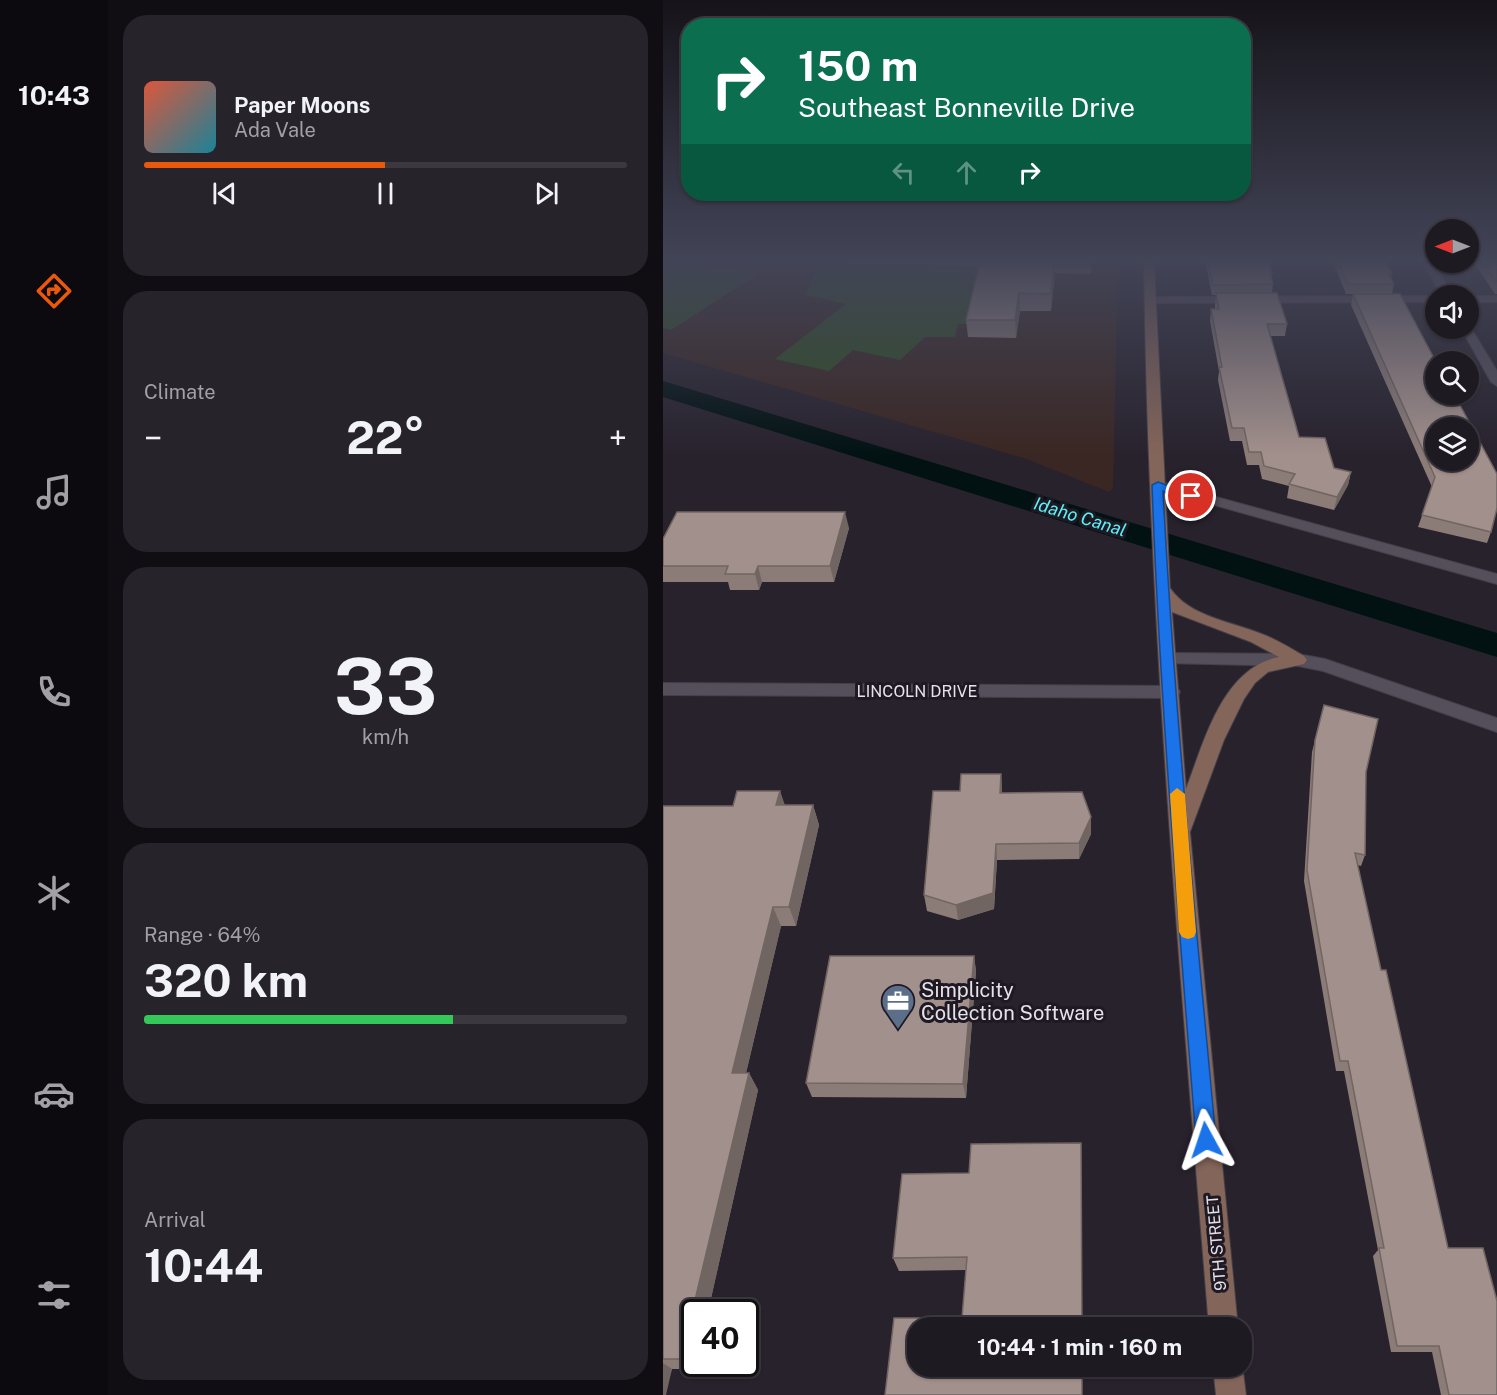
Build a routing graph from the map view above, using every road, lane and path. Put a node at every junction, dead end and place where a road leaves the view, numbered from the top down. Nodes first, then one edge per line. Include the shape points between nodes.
1 (1152, 326) edge
2 (1472, 339) edge
3 (1497, 382) edge
4 (1158, 485) junction
5 (1497, 579) edge
6 (1162, 589) junction
7 (1169, 659) junction
8 (1298, 660) junction
9 (663, 689) edge
10 (1171, 692) junction
11 (1497, 725) edge
12 (1181, 831) junction
13 (1223, 1317) edge
14 (1229, 1377) edge
15 (1231, 1395) edge

1 - 4 street, 9TH STREET
2 - 3 street
4 - 5 street
4 - 6 street, 9TH STREET
6 - 7 street, 9TH STREET
6 - 8 street via 1174,606
7 - 8 street
7 - 10 street, 9TH STREET
8 - 11 street via 1325,665
8 - 12 street via 1263,667 1242,684 1228,709
9 - 10 street, LINCOLN DRIVE
10 - 12 street, 9TH STREET
12 - 13 street, 9TH STREET
14 - 15 street

